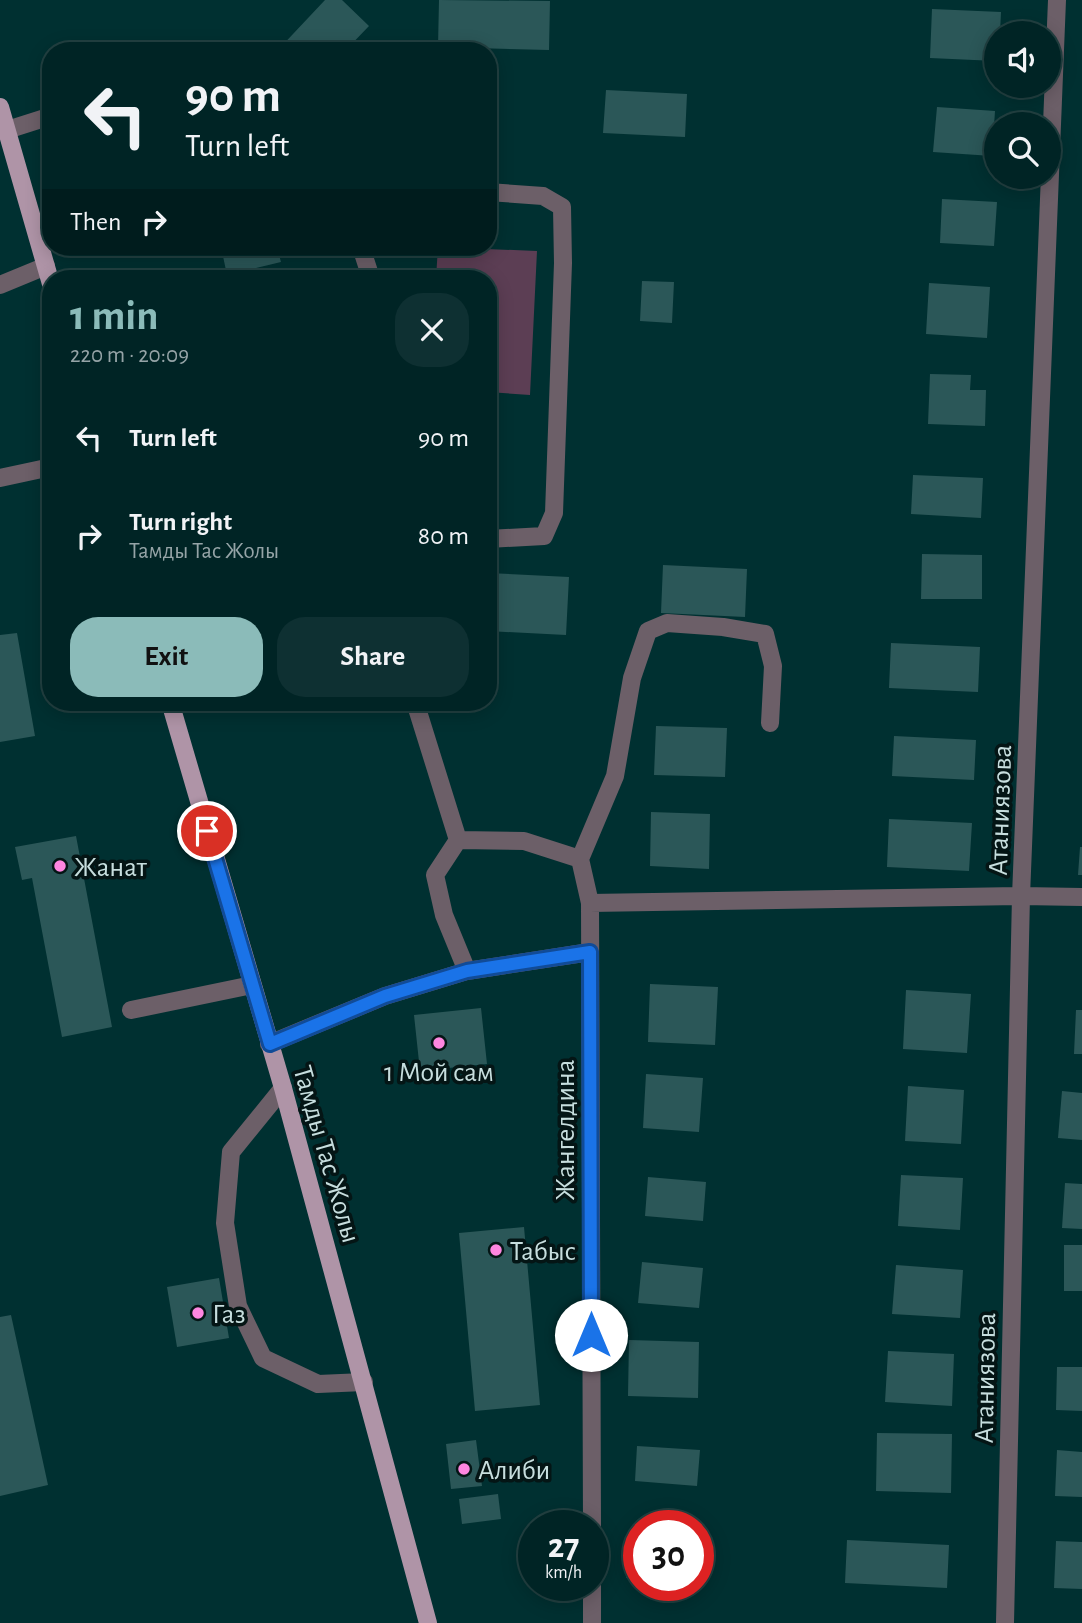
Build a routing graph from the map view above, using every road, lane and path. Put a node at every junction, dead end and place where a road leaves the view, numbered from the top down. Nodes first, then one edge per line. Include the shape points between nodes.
1 (1056, 0) edge
2 (0, 107) edge
3 (42, 119) edge
4 (7, 131) junction
5 (497, 193) edge
6 (42, 254) edge
7 (42, 276) edge
8 (0, 285) edge
9 (42, 469) edge
10 (0, 478) edge
11 (497, 539) edge
12 (173, 711) edge
13 (418, 711) edge
14 (770, 723) dead end
15 (458, 840) junction
16 (580, 859) junction
17 (1021, 896) junction
18 (1082, 897) edge
19 (590, 903) junction
20 (590, 952) junction
21 (467, 971) junction
22 (252, 985) junction
23 (131, 1010) dead end
24 (270, 1044) junction
25 (283, 1088) junction
26 (364, 1382) junction
27 (592, 1510) edge
28 (592, 1601) edge
29 (428, 1623) edge
30 (592, 1623) edge
31 (1005, 1623) edge

1 - 17 street, Атаниязова
2 - 4 main road
3 - 4 street
4 - 6 main road
5 - 11 street via 543,196 562,207 563,263 554,513 544,536
7 - 8 street
9 - 10 street
12 - 22 main road, Тамды Тас Жолы
13 - 15 street
14 - 16 street via 773,666 765,634 667,623 648,631 632,678 615,776
15 - 16 street via 524,841
15 - 21 street via 435,875 443,915
16 - 19 street
17 - 18 street
17 - 19 street
17 - 31 street, Атаниязова
19 - 20 street, Жангелдина
20 - 21 street
20 - 27 street, Жангелдина
21 - 24 street via 385,996
22 - 23 street
22 - 24 main road, Тамды Тас Жолы
24 - 25 main road, Тамды Тас Жолы
25 - 26 main road, Тамды Тас Жолы
25 - 26 street via 231,1152 225,1223 238,1306 262,1358 318,1384
26 - 29 main road, Тамды Тас Жолы
28 - 30 street

